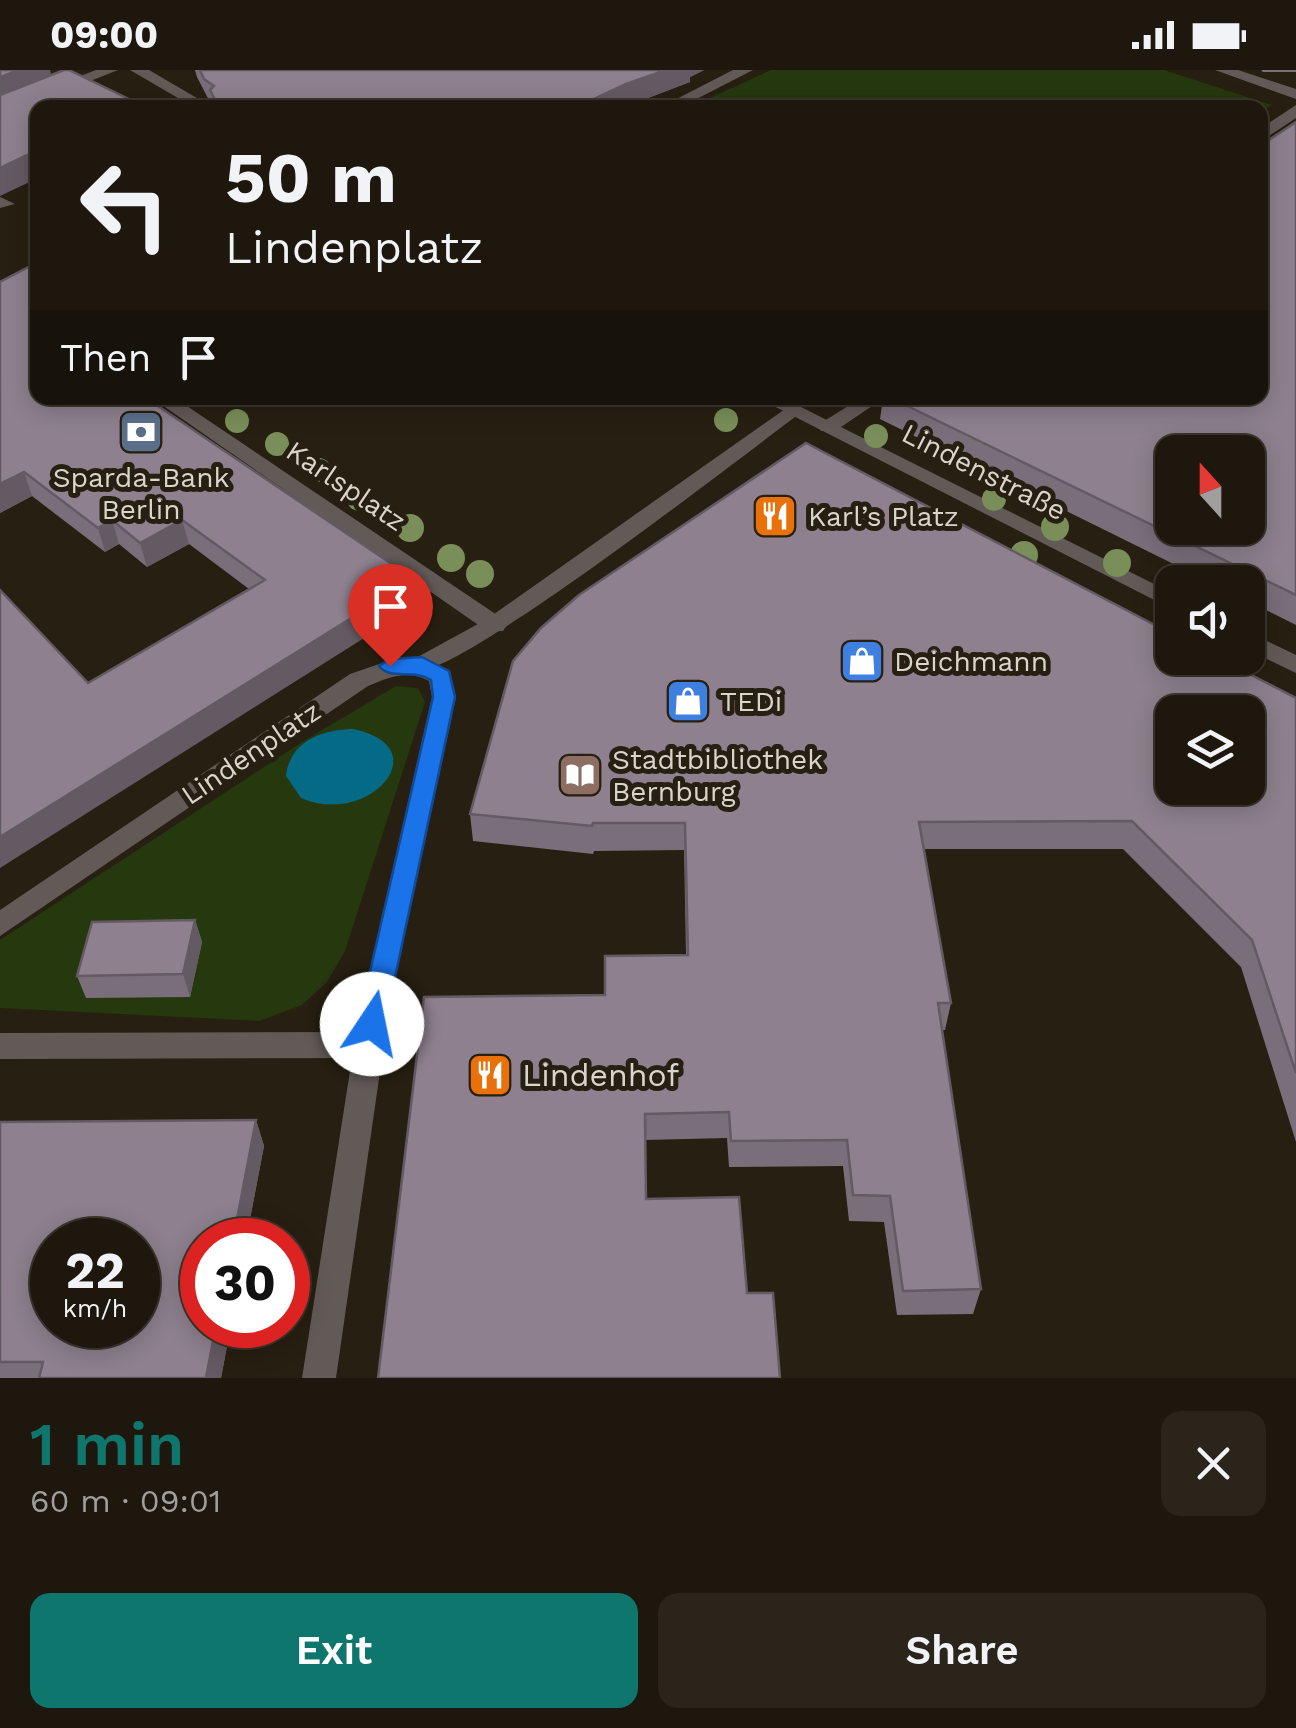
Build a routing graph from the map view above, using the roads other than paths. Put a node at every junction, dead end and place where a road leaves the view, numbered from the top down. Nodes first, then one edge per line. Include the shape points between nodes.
1 (110, 70) edge
2 (138, 70) edge
3 (745, 70) edge
4 (1223, 70) edge
5 (1296, 94) edge
6 (31, 100) edge
7 (192, 100) edge
8 (683, 100) edge
9 (30, 101) edge
10 (1296, 110) edge
11 (0, 112) edge
12 (1268, 131) edge
13 (172, 405) edge
14 (782, 405) edge
15 (863, 405) edge
16 (792, 410) junction
17 (828, 427) junction
18 (1155, 593) edge
19 (495, 625) junction
20 (1265, 649) edge
21 (422, 665) junction
22 (1296, 665) edge
23 (0, 925) edge
24 (368, 1045) junction
25 (0, 1046) edge
26 (319, 1378) edge

1 - 6 street
2 - 7 street
3 - 8 street
4 - 5 street
9 - 11 street
10 - 12 street
13 - 19 street, Karlsplatz
14 - 16 street, Lindenstraße
15 - 17 street
16 - 17 street, Lindenstraße
16 - 19 street, Lindenplatz
17 - 18 street, Lindenstraße
19 - 21 street, Lindenplatz
20 - 22 street
21 - 23 street, Lindenplatz via 390,666 359,680
21 - 24 street via 441,677 444,697
24 - 25 street
24 - 26 street

